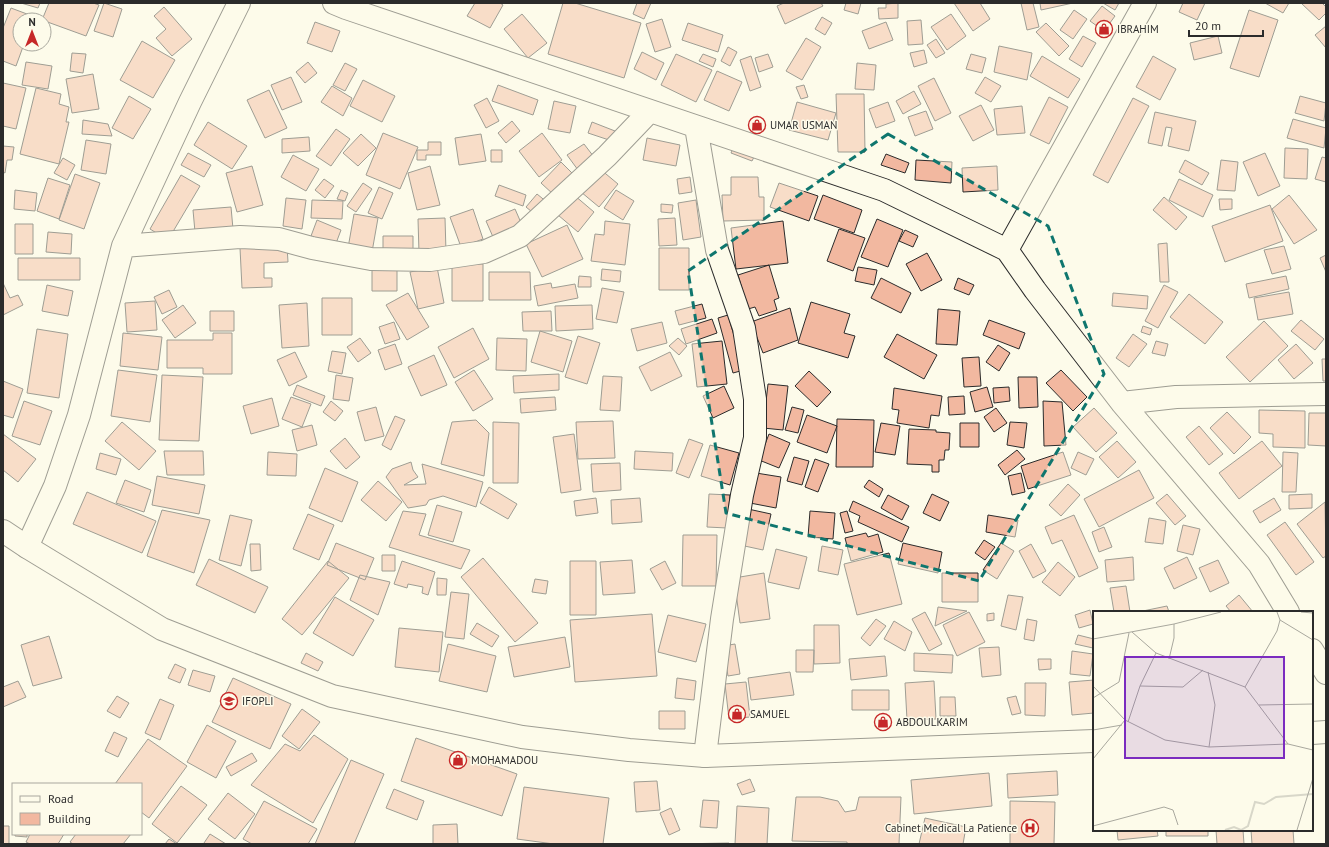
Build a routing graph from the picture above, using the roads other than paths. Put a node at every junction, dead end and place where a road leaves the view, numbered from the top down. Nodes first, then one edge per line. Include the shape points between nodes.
1 (239, 3) edge
2 (334, 3) edge
3 (1145, 3) edge
4 (373, 10) edge
5 (650, 111) junction
6 (696, 127) junction
7 (123, 246) junction
8 (1007, 250) junction
9 (1326, 394) edge
10 (1122, 403) junction
11 (3, 531) edge
12 (26, 547) junction
13 (1287, 611) edge
14 (1313, 652) edge
15 (1326, 673) edge
16 (1326, 732) edge
17 (1313, 733) edge
18 (1093, 741) edge
19 (704, 756) junction

1 - 7 street
2 - 4 street
3 - 8 street
4 - 5 street
5 - 6 street
5 - 7 street via 520,236 484,252 430,260 371,259 312,248 279,238 240,237
6 - 8 street via 884,190
6 - 19 street via 717,250 744,328 755,399 755,438 742,495 722,619
7 - 12 street via 79,414 55,486
8 - 10 street
9 - 10 street via 1176,397
10 - 13 street via 1259,564
11 - 12 street
12 - 19 street via 162,629 332,696 522,737
14 - 15 street
16 - 17 street
18 - 19 street

